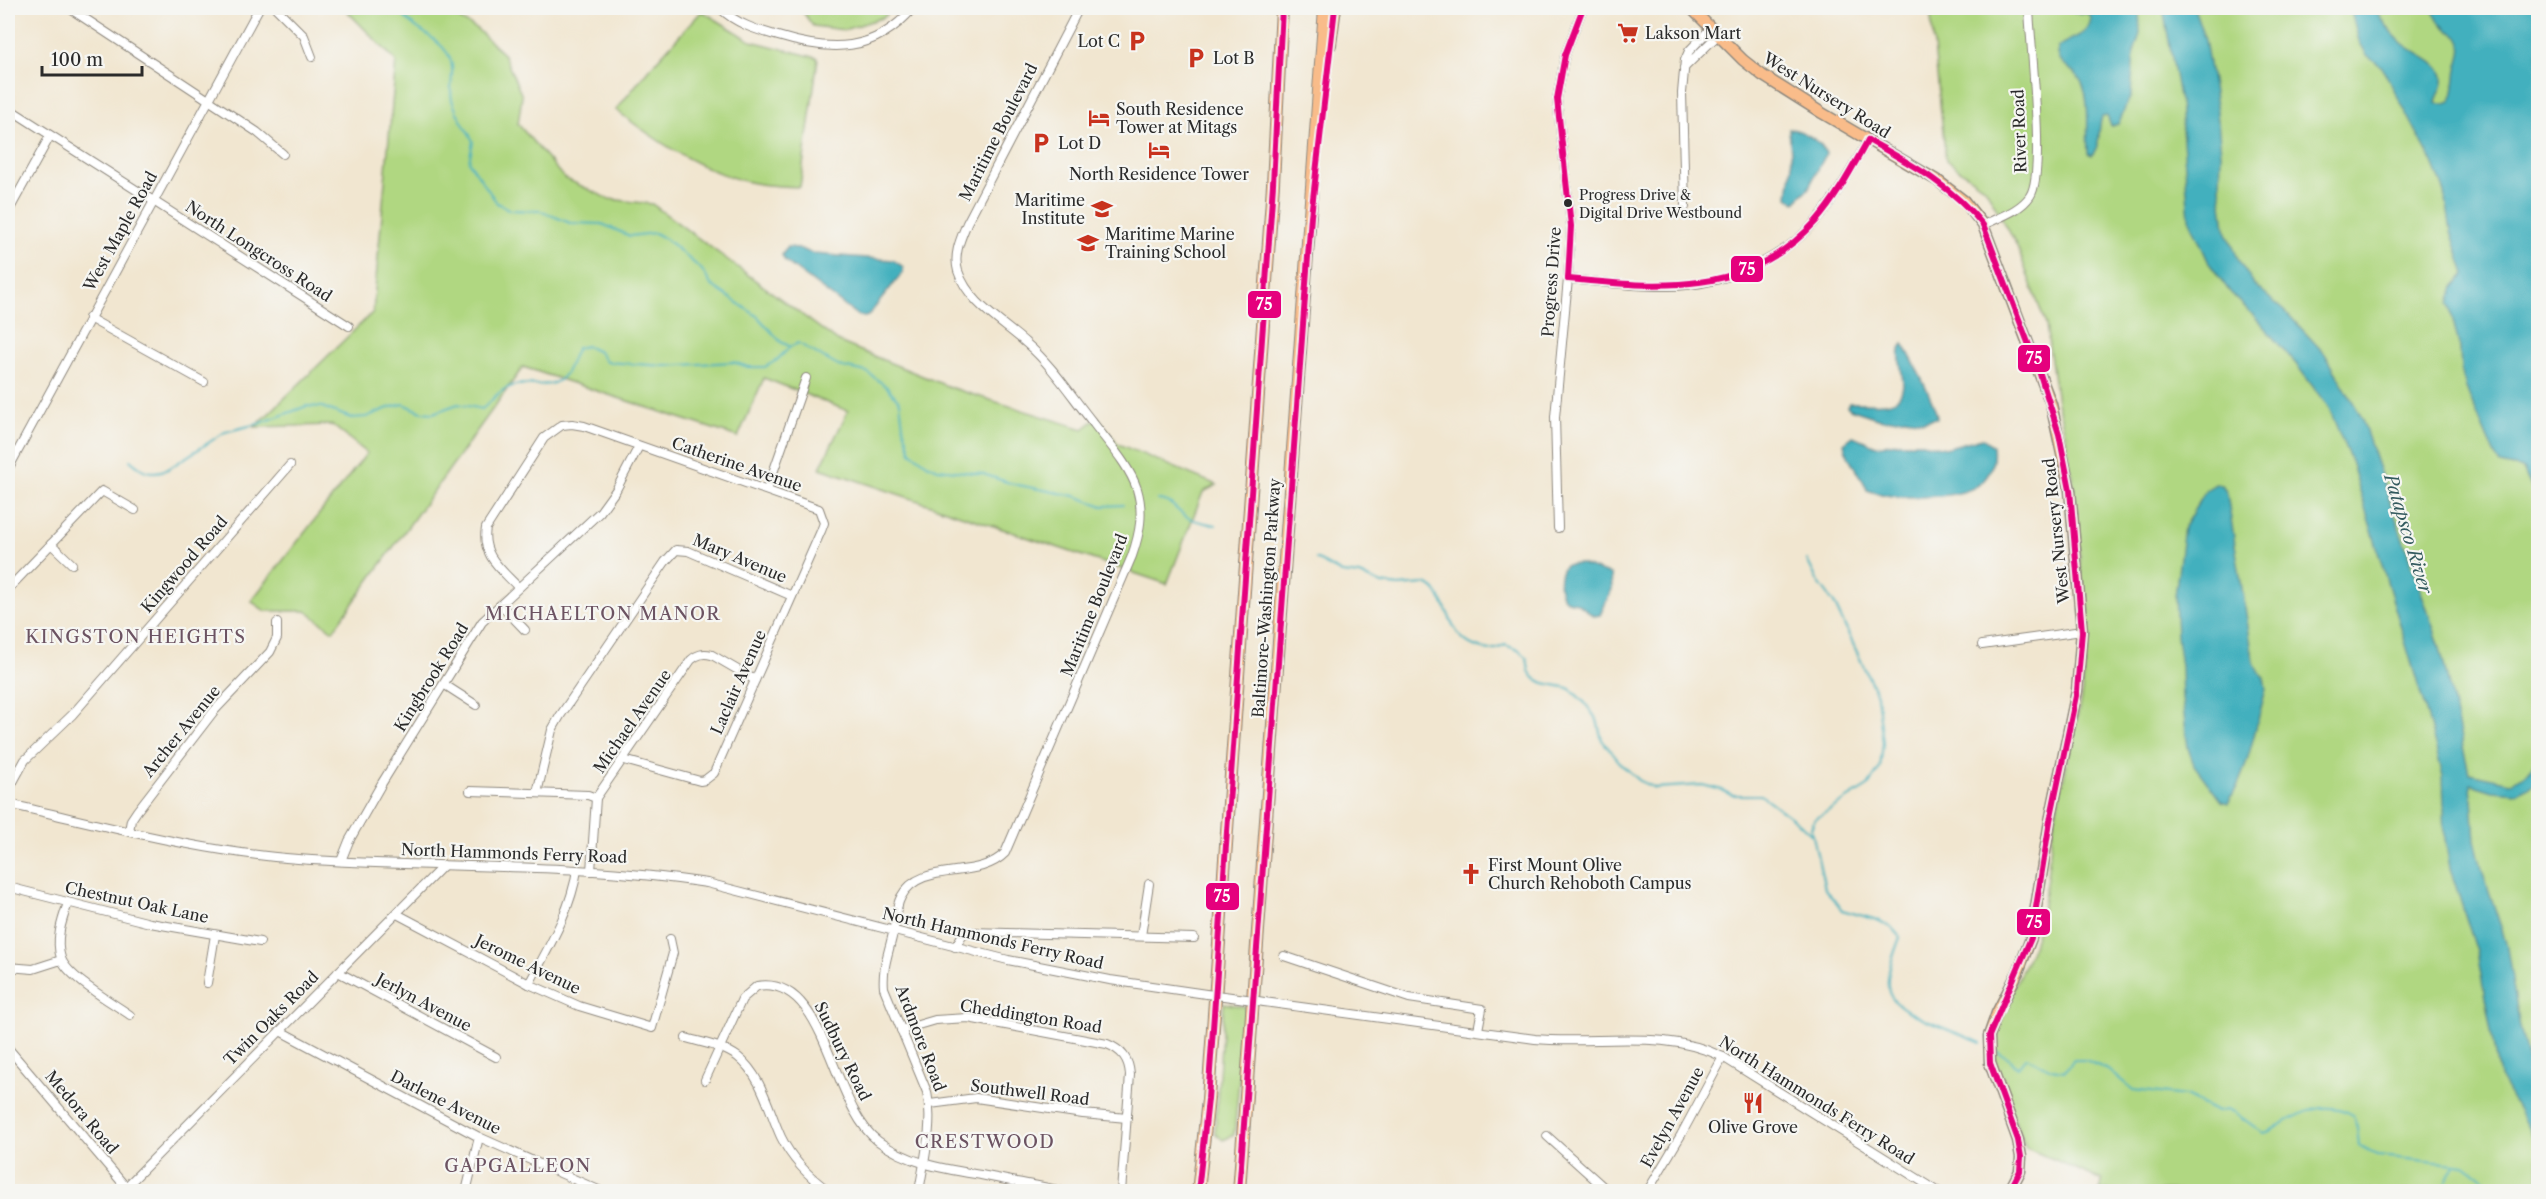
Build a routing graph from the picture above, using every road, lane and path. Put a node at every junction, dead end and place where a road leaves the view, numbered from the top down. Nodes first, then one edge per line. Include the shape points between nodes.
1 (69, 8) edge
2 (259, 8) edge
3 (276, 8) edge
4 (720, 8) edge
5 (913, 8) edge
6 (1079, 8) edge
7 (1282, 8) edge
8 (1325, 8) edge
9 (1335, 8) edge
10 (1583, 8) edge
11 (1691, 8) edge
12 (2029, 8) edge
13 (1714, 32) junction
14 (312, 57) dead end
15 (208, 99) junction
16 (8, 108) edge
17 (50, 136) junction
18 (1868, 140) junction
19 (283, 154) dead end
20 (153, 202) junction
21 (1685, 207) dead end
22 (8, 212) edge
23 (1311, 216) junction
24 (1983, 225) junction
25 (1568, 279) junction
26 (89, 318) junction
27 (349, 326) dead end
28 (806, 378) dead end
29 (204, 382) dead end
30 (639, 446) junction
31 (290, 465) dead end
32 (8, 469) edge
33 (767, 490) junction
34 (135, 510) dead end
35 (822, 515) joint
36 (1558, 528) dead end
37 (51, 544) junction
38 (72, 564) dead end
39 (518, 587) junction
40 (8, 589) edge
41 (792, 596) junction
42 (501, 605) junction
43 (277, 623) dead end
44 (525, 630) dead end
45 (2082, 631) junction
46 (1982, 645) dead end
47 (755, 680) junction
48 (445, 686) junction
49 (476, 705) dead end
50 (624, 760) junction
51 (8, 791) edge
52 (470, 792) dead end
53 (537, 793) junction
54 (596, 798) junction
55 (8, 804) edge
56 (129, 831) junction
57 (341, 861) junction
58 (442, 866) junction
59 (577, 870) junction
60 (591, 870) junction
61 (1149, 884) dead end
62 (8, 887) edge
63 (68, 903) junction
64 (397, 914) junction
65 (894, 932) junction
66 (215, 934) junction
67 (1141, 936) junction
68 (1194, 938) dead end
69 (670, 939) dead end
70 (260, 942) dead end
71 (955, 947) junction
72 (1284, 957) dead end
73 (61, 960) junction
74 (8, 967) edge
75 (338, 972) junction
76 (207, 983) dead end
77 (529, 984) junction
78 (130, 1015) dead end
79 (901, 1030) junction
80 (1478, 1030) junction
81 (280, 1031) junction
82 (686, 1038) dead end
83 (8, 1048) edge
84 (720, 1048) junction
85 (496, 1057) dead end
86 (1723, 1057) junction
87 (705, 1080) dead end
88 (930, 1104) junction
89 (1127, 1118) junction
90 (1547, 1136) dead end
91 (479, 1137) junction
92 (923, 1164) junction
93 (123, 1189) edge
94 (1198, 1189) edge
95 (136, 1191) edge
96 (466, 1191) edge
97 (603, 1191) edge
98 (830, 1191) edge
99 (918, 1191) edge
100 (1067, 1191) edge
101 (1121, 1191) edge
102 (1239, 1191) edge
103 (1609, 1191) edge
104 (1647, 1191) edge
105 (1939, 1191) edge
106 (2009, 1191) edge

1 - 15 street
2 - 15 street, West Maple Road
3 - 14 street via 304,36
4 - 5 street via 758,31 804,44 839,47 880,35
6 - 65 street, Maritime Boulevard via 967,223 956,260 972,295 1042,359 1122,462 1137,488 1138,538 1005,853 989,866 913,882 900,898
7 - 94 highway, Baltimore-Washington Parkway via 1219,945
8 - 23 highway, Baltimore-Washington Parkway
9 - 23 highway
10 - 25 street, Progress Drive via 1565,55 1557,99 1571,226
11 - 13 main road, West Nursery Road
12 - 24 street, River Road via 2037,152 2035,186 2020,206
13 - 18 main road, West Nursery Road via 1762,75
13 - 21 street via 1689,51 1684,68
15 - 19 street
15 - 20 street, West Maple Road
16 - 17 street, North Longcross Road
17 - 20 street, North Longcross Road
17 - 22 street
18 - 24 main road, West Nursery Road via 1952,191
18 - 25 street via 1815,222 1774,255 1751,267 1723,278 1671,286
20 - 26 street, West Maple Road
20 - 27 street, North Longcross Road
23 - 102 highway, Baltimore-Washington Parkway
24 - 45 main road, West Nursery Road via 2059,434 2070,490
25 - 36 street, Progress Drive via 1555,417
26 - 29 street
26 - 32 street, West Maple Road
28 - 33 street
30 - 33 street, Catherine Avenue
30 - 39 street, Kingbrook Road via 600,512
30 - 39 street, Catherine Avenue via 572,424 562,425 544,438 484,536 489,555
31 - 51 street, Kingwood Road via 72,715 25,760
33 - 35 street, Catherine Avenue via 813,506
34 - 37 street via 102,491
35 - 41 street, Laclair Avenue via 824,523
37 - 38 street
37 - 40 street
39 - 42 street, Kingbrook Road
41 - 47 street, Laclair Avenue
41 - 53 street, Mary Avenue via 688,550 676,550 560,716 552,730
42 - 44 street
42 - 48 street, Kingbrook Road via 482,622
43 - 56 street, Archer Avenue via 277,638 270,652 213,711 137,811
45 - 46 street
45 - 106 main road, West Nursery Road via 2078,691 2051,813 2031,938 1989,1036 1990,1063 2021,1157 2020,1170
47 - 50 street, Michael Avenue via 712,655 697,655
47 - 50 street, Laclair Avenue via 711,777 700,781
48 - 49 street
48 - 57 street, Kingbrook Road via 382,783
50 - 54 street, Michael Avenue
52 - 53 street
53 - 54 street
54 - 60 street, Michael Avenue
55 - 56 street, North Hammonds Ferry Road
56 - 57 street, North Hammonds Ferry Road via 263,855
57 - 58 street, North Hammonds Ferry Road
58 - 59 street, North Hammonds Ferry Road
58 - 64 street, Twin Oaks Road
59 - 60 street, North Hammonds Ferry Road
59 - 77 street via 565,914
60 - 65 street, North Hammonds Ferry Road via 707,883
61 - 67 street
62 - 63 street, Chestnut Oak Lane
63 - 66 street, Chestnut Oak Lane
63 - 73 street via 60,934
64 - 75 street, Twin Oaks Road
64 - 77 street, Jerome Avenue
65 - 71 street, North Hammonds Ferry Road
65 - 79 street, Ardmore Road via 883,972 886,996
66 - 70 street, Chestnut Oak Lane
66 - 76 street
67 - 68 street
67 - 71 street via 972,932 963,934
69 - 77 street, Jerome Avenue via 673,953 652,1028 594,1012
71 - 80 street, North Hammonds Ferry Road, bridge via 1110,980
72 - 80 street via 1409,998 1482,1009
73 - 74 street via 33,969
73 - 78 street via 76,976
75 - 81 street, Twin Oaks Road
75 - 85 street, Jerlyn Avenue
79 - 88 street, Ardmore Road
79 - 89 street, Cheddington Road via 935,1020 968,1018 1107,1044 1130,1064
80 - 86 street, North Hammonds Ferry Road via 1570,1042 1667,1040
81 - 91 street, Darlene Avenue
81 - 93 street, Twin Oaks Road
82 - 84 street
83 - 93 street, Medora Road
84 - 87 street, Sudbury Road
84 - 92 street, Sudbury Road via 749,990 766,984 795,994 810,1013 861,1122 876,1140
84 - 98 street via 748,1067 791,1154 815,1181
86 - 104 street, Evelyn Avenue
86 - 105 street, North Hammonds Ferry Road
88 - 89 street, Southwell Road via 976,1098
88 - 92 street, Ardmore Road
89 - 101 street, Cheddington Road
90 - 103 street
91 - 96 street
91 - 97 street, Darlene Avenue
92 - 99 street, Ardmore Road
92 - 100 street, Sudbury Road
93 - 95 street, Medora Road

